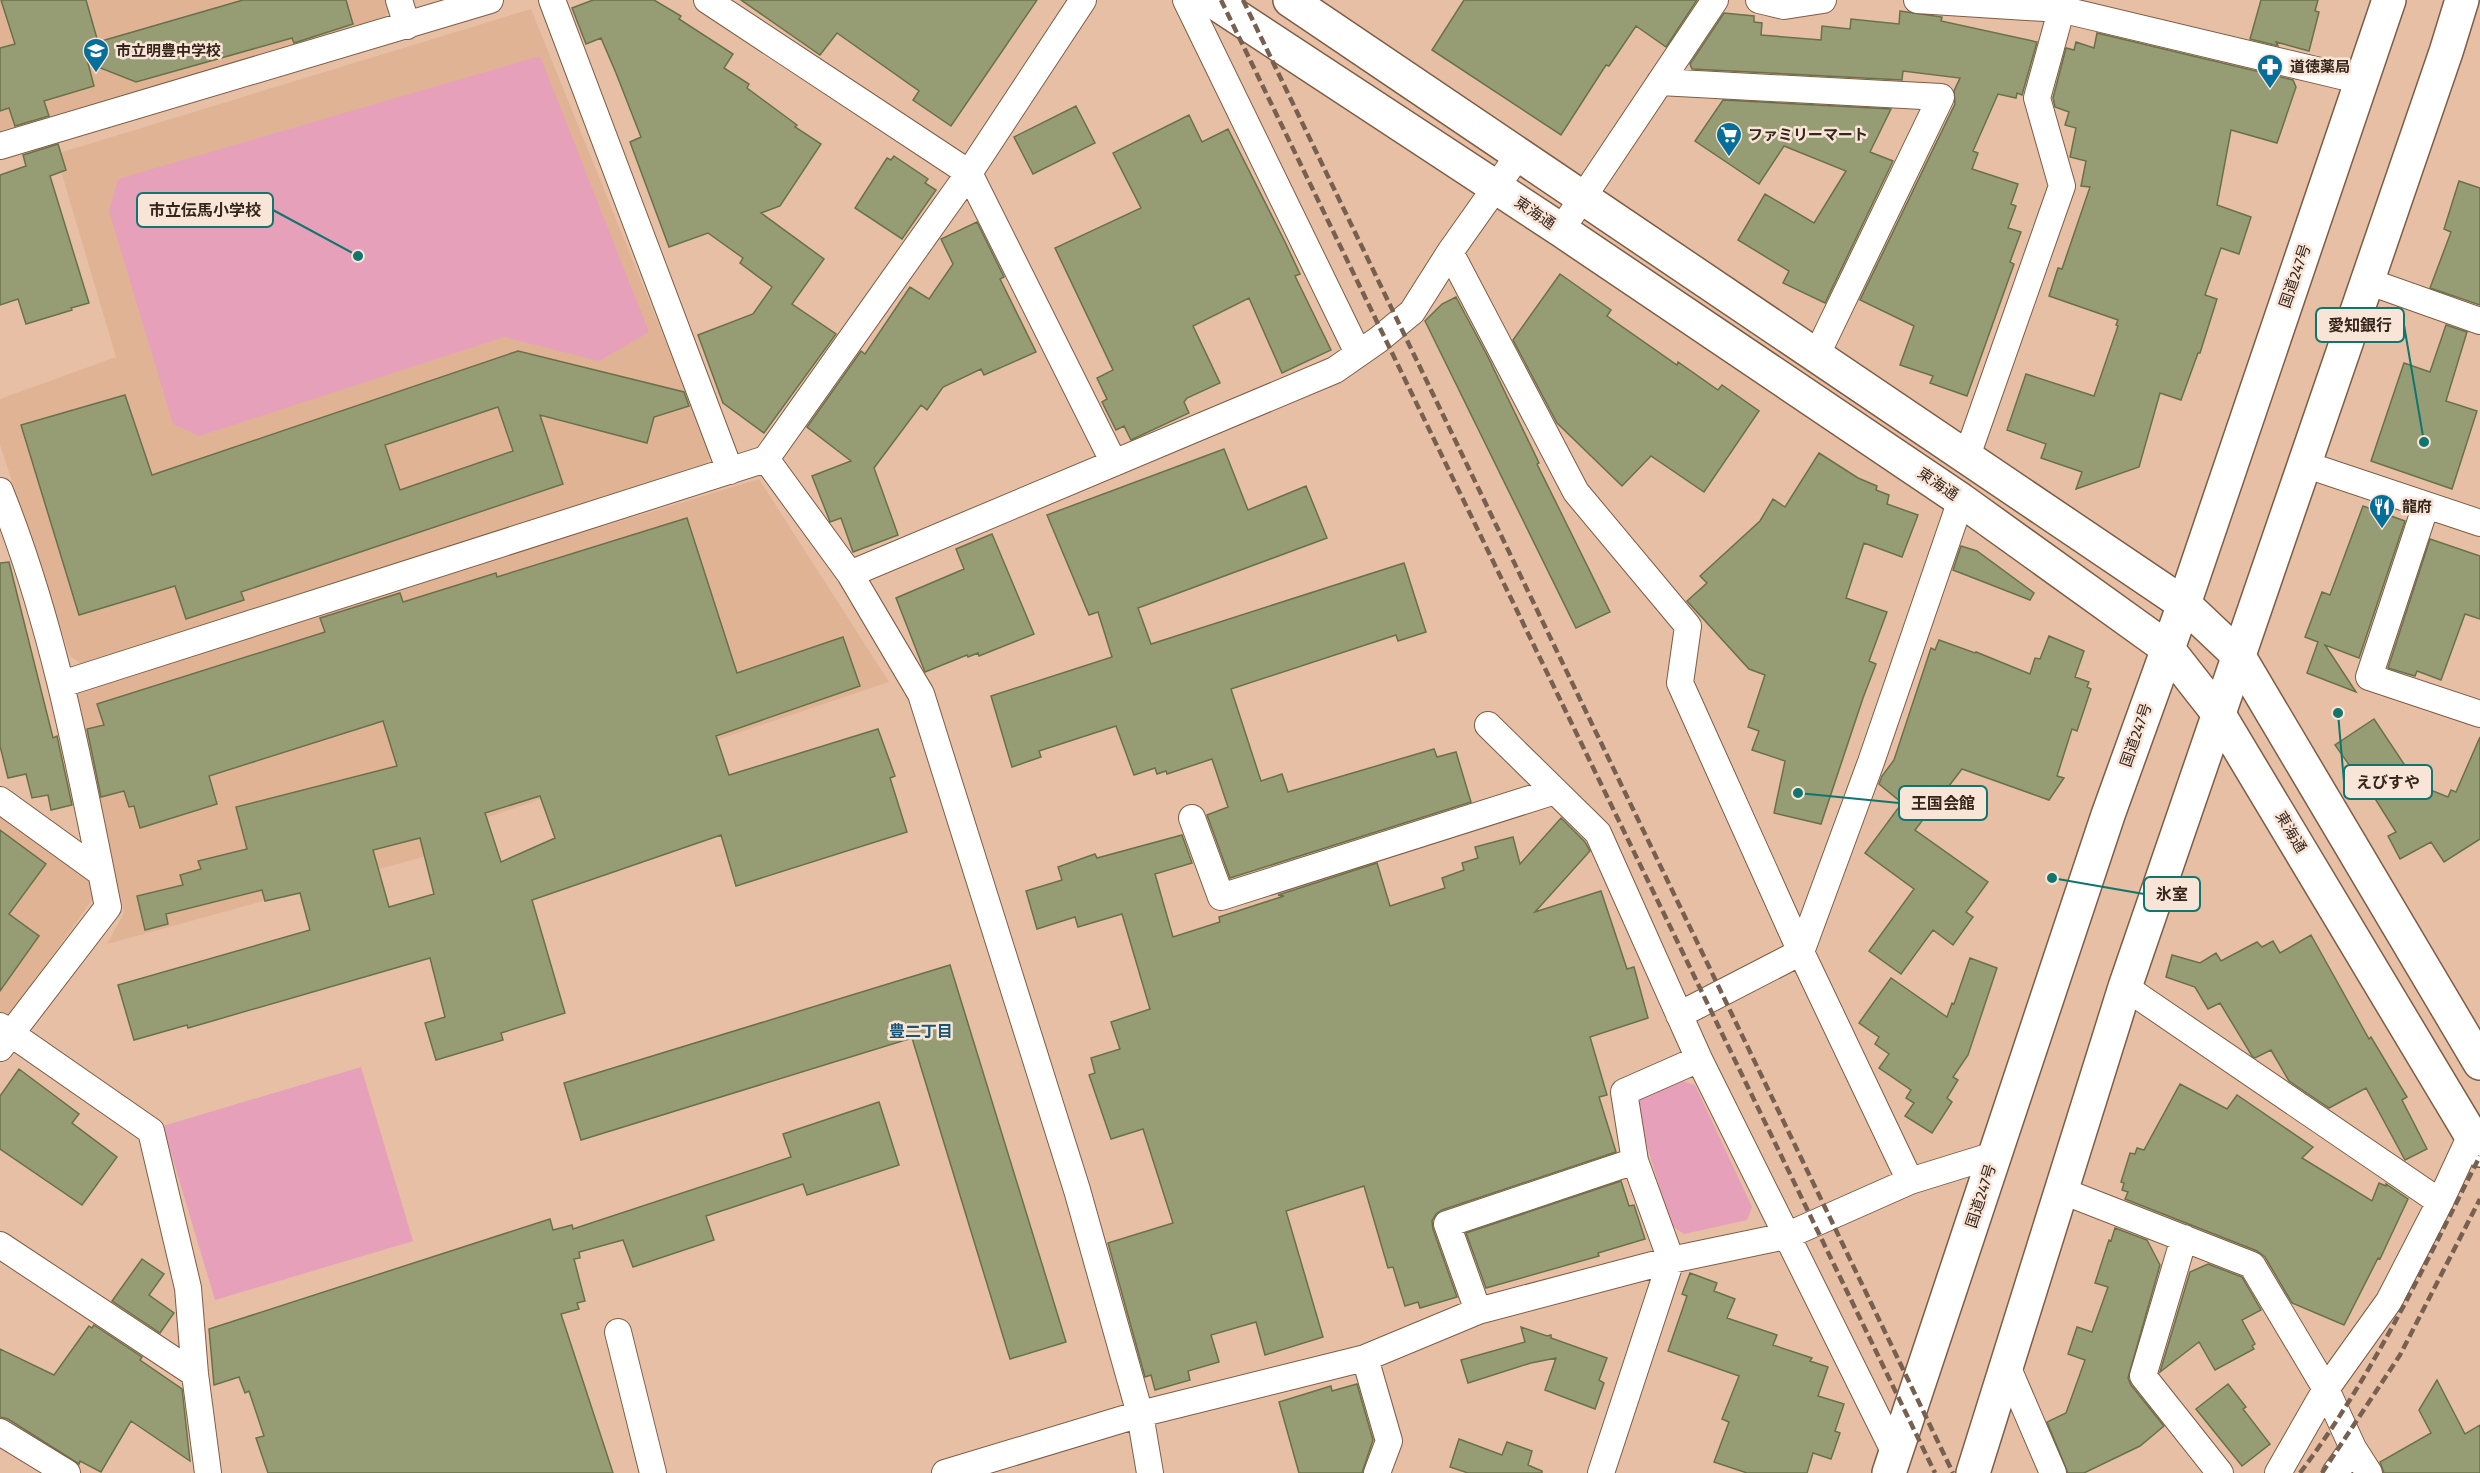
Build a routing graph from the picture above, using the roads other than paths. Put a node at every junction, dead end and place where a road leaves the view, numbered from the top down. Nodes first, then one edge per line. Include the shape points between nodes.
1 (399, 0) edge
2 (490, 0) edge
3 (552, 0) edge
4 (706, 0) edge
5 (1083, 0) edge
6 (1186, 0) edge
7 (1211, 0) edge
8 (1290, 0) edge
9 (1715, 0) edge
10 (1759, 0) edge
11 (1823, 0) edge
12 (1917, 0) edge
13 (2389, 0) edge
14 (2462, 0) edge
15 (2062, 4) edge
16 (407, 26) junction
17 (2361, 81) junction
18 (1660, 82) junction
19 (0, 146) edge
20 (1520, 153) junction
21 (969, 173) junction
22 (1496, 187) junction
23 (1584, 196) junction
24 (1562, 230) junction
25 (1450, 252) junction
26 (2367, 281) junction
27 (2480, 321) edge
28 (1358, 353) junction
29 (1817, 354) junction
30 (1967, 456) junction
31 (766, 459) junction
32 (1114, 463) junction
33 (2304, 464) junction
34 (730, 471) junction
35 (0, 491) edge
36 (1961, 500) junction
37 (2426, 505) junction
38 (2480, 523) edge
39 (850, 574) junction
40 (2184, 604) junction
41 (2167, 648) junction
42 (2238, 655) junction
43 (62, 684) junction
44 (2218, 713) junction
45 (2480, 714) edge
46 (1488, 725) dead end
47 (1555, 791) junction
48 (0, 800) edge
49 (1192, 818) dead end
50 (101, 873) junction
51 (1801, 952) junction
52 (2125, 987) junction
53 (1679, 1015) junction
54 (3, 1036) edge
55 (2479, 1058) edge
56 (1699, 1059) junction
57 (2475, 1143) edge
58 (1994, 1155) junction
59 (1635, 1161) junction
60 (1910, 1181) junction
61 (2060, 1190) junction
62 (2440, 1202) junction
63 (1786, 1236) junction
64 (2184, 1238) junction
65 (0, 1245) edge
66 (1671, 1260) junction
67 (1478, 1311) junction
68 (618, 1332) dead end
69 (1365, 1358) junction
70 (2007, 1366) junction
71 (195, 1374) junction
72 (2326, 1389) junction
73 (1140, 1414) junction
74 (0, 1432) edge
75 (2354, 1448) junction
76 (1893, 1464) edge
77 (67, 1473) edge
78 (208, 1473) edge
79 (653, 1473) edge
80 (945, 1473) edge
81 (1151, 1473) edge
82 (1377, 1473) edge
83 (1601, 1473) edge
84 (1973, 1473) edge
85 (2053, 1473) edge
86 (2220, 1473) edge
87 (2278, 1473) edge
88 (2335, 1473) edge
89 (2368, 1473) edge

1 - 16 street
2 - 16 street
3 - 34 street
4 - 21 street
5 - 21 street
6 - 28 street
7 - 22 main road, 東海通
8 - 20 main road
9 - 18 street
10 - 11 street via 1784,6
12 - 15 street
13 - 17 main road, 国道247号
14 - 26 main road
15 - 17 street
15 - 30 street via 2037,98 2062,186
16 - 19 street
17 - 40 main road, 国道247号
18 - 23 street
18 - 29 street via 1941,97
20 - 22 street
20 - 23 main road
21 - 31 street
21 - 32 street
22 - 24 main road, 東海通
22 - 25 street
23 - 24 street
23 - 29 main road
24 - 36 main road, 東海通
25 - 28 street via 1412,312
25 - 51 street via 1576,492 1688,626 1680,683
26 - 27 street
26 - 33 main road
28 - 32 street via 1335,370
29 - 30 main road
30 - 40 main road
31 - 34 street
31 - 39 street
32 - 39 street
33 - 37 street
33 - 42 main road
34 - 43 street
35 - 43 street via 19,538
36 - 41 main road, 東海通
36 - 51 street
37 - 38 street
37 - 45 street via 2369,677
39 - 73 street via 921,694 1077,1190
40 - 41 main road, 国道247号
40 - 42 main road
41 - 44 main road, 東海通
41 - 58 main road, 国道247号
42 - 44 main road
42 - 55 main road
43 - 50 street
44 - 52 main road
44 - 57 main road, 東海通
46 - 47 street
47 - 49 street via 1221,897
47 - 53 street via 1598,833
48 - 50 street
50 - 54 street via 108,908
51 - 53 street
51 - 60 street
52 - 61 main road
52 - 62 street
53 - 56 street
54 - 71 street via 151,1131 188,1288
56 - 59 street via 1624,1092
56 - 63 street
57 - 62 street
58 - 60 street
58 - 76 main road, 国道247号
59 - 66 street
59 - 67 street via 1447,1224
60 - 63 street
61 - 64 street
61 - 70 main road
62 - 72 street via 2389,1301
63 - 66 street
63 - 76 street
64 - 72 street via 2252,1265
64 - 86 street via 2143,1376
65 - 71 street
66 - 67 street
66 - 83 street
67 - 69 street
68 - 79 street
69 - 73 street
69 - 82 street via 1389,1441
70 - 84 main road
70 - 85 street
71 - 78 street
72 - 75 street
72 - 87 street
73 - 80 street
73 - 81 street
74 - 77 street
75 - 88 street
75 - 89 street

